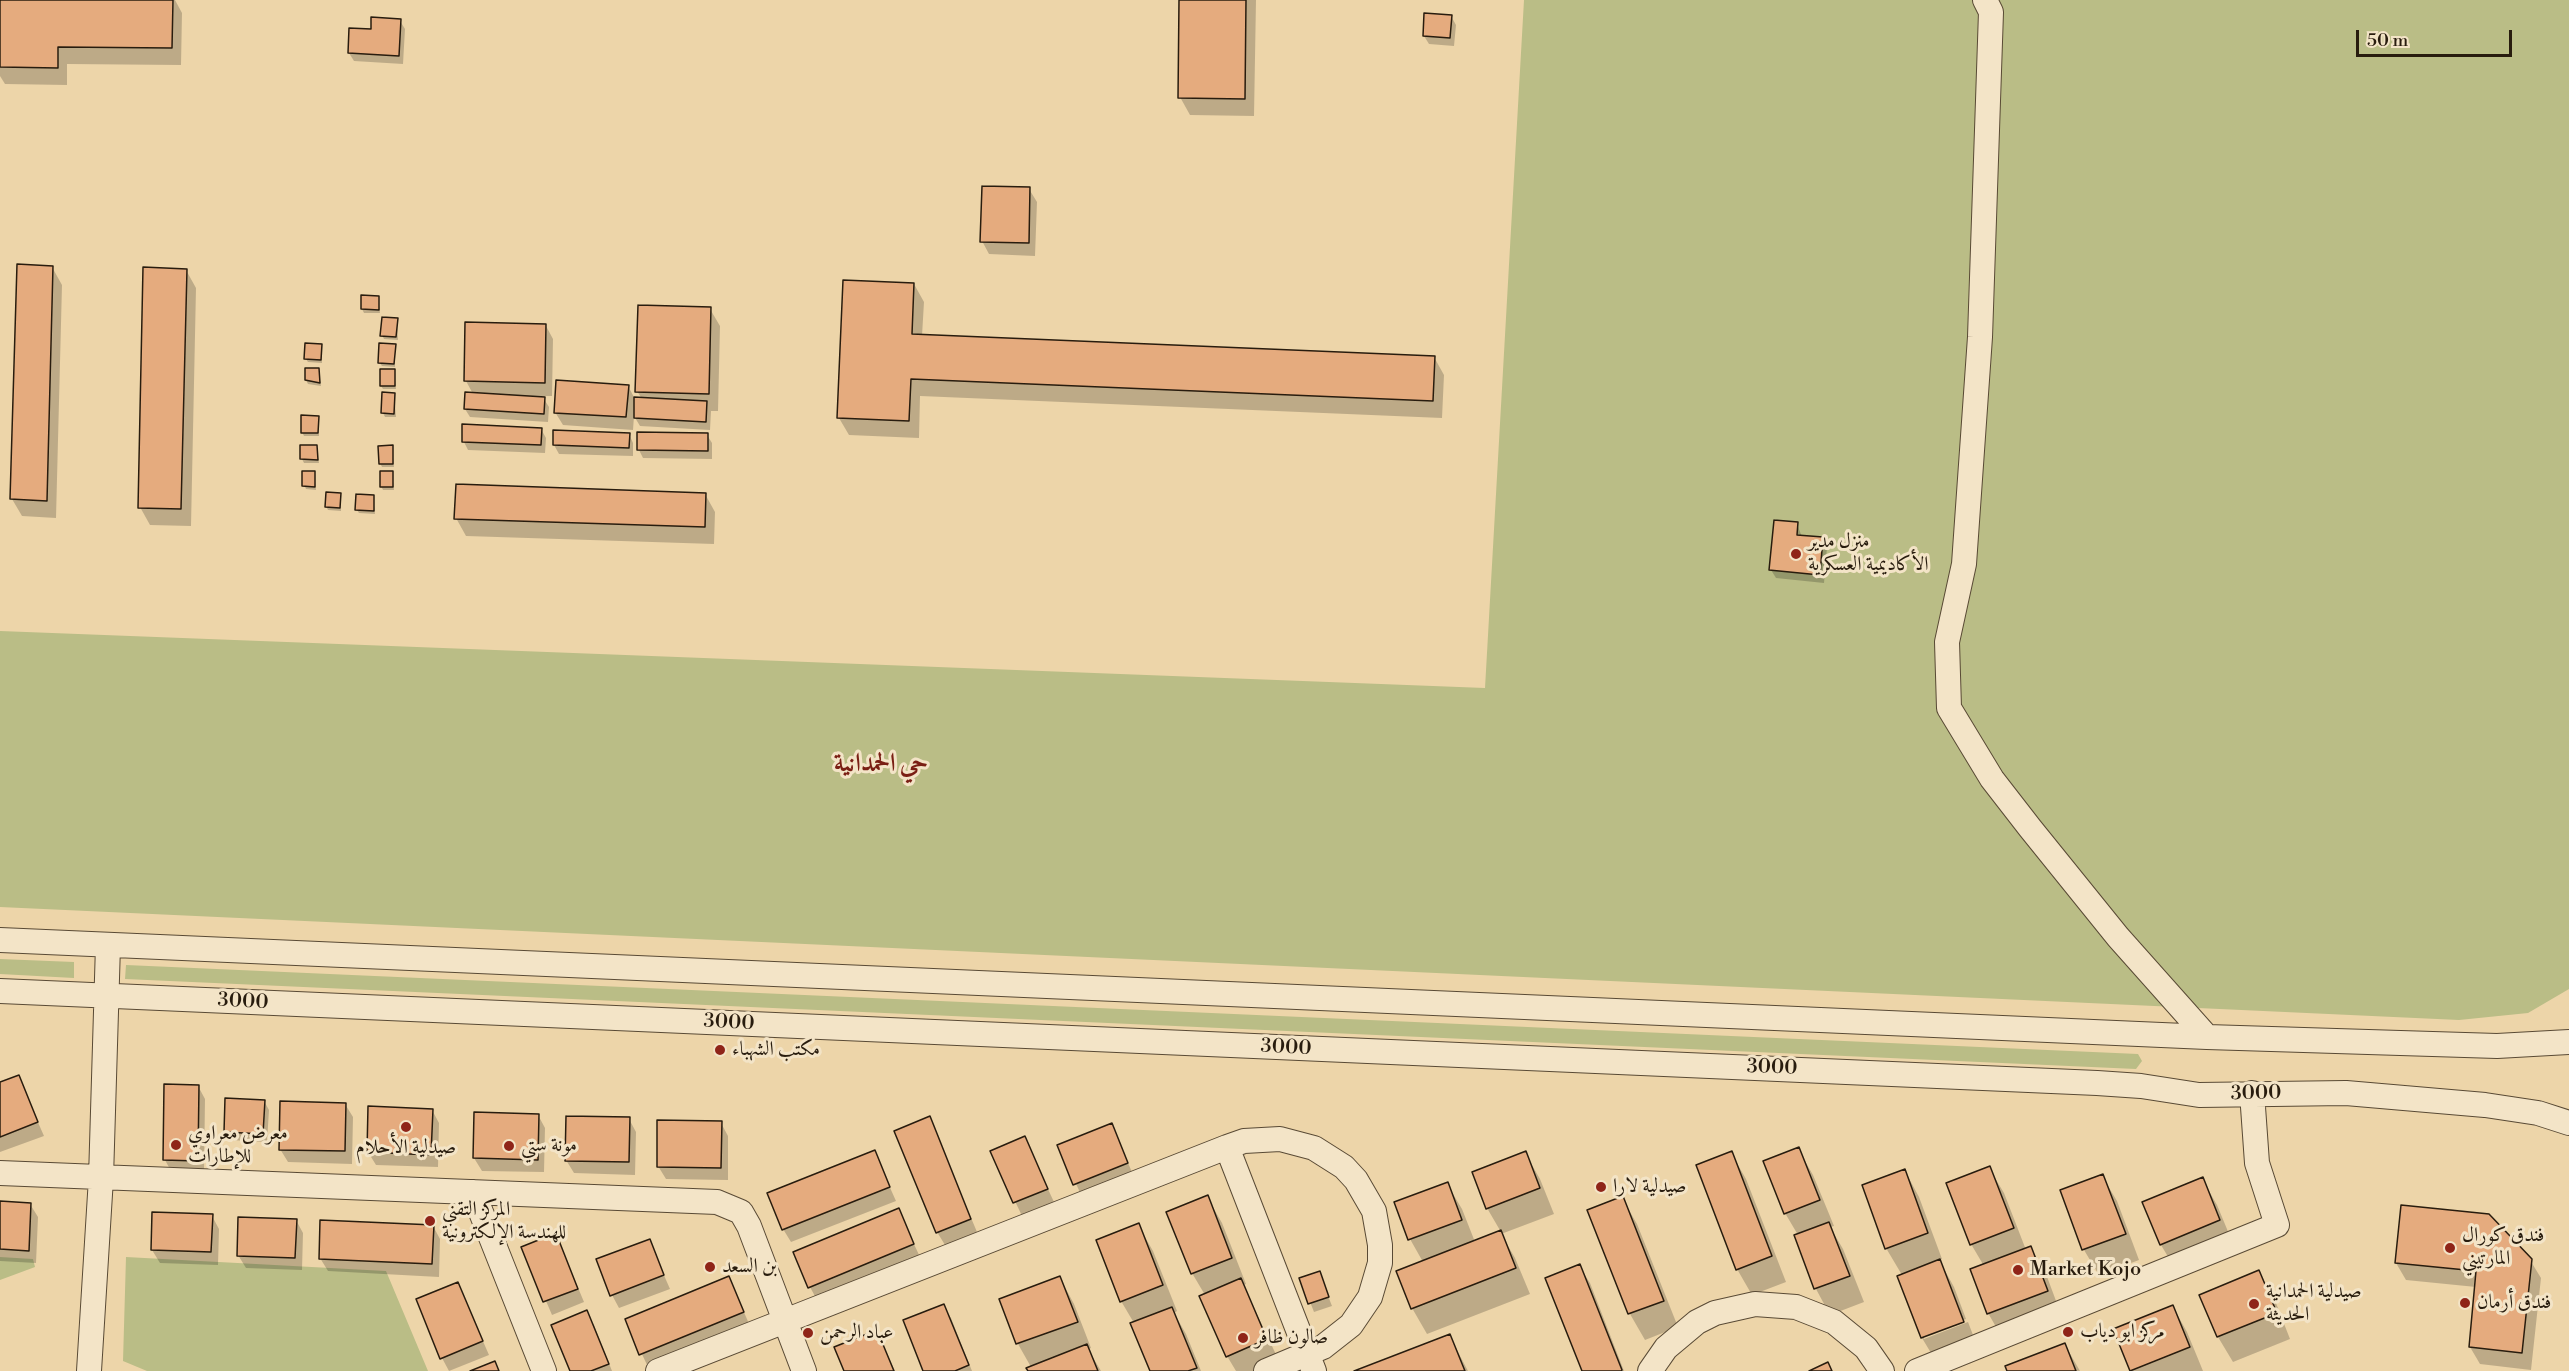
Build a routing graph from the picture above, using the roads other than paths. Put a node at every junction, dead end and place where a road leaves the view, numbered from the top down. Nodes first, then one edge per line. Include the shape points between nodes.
1 (1985, 0) edge
2 (0, 940) edge
3 (108, 945) junction
4 (0, 991) edge
5 (106, 996) junction
6 (2206, 1036) junction
7 (2569, 1042) edge
8 (2252, 1093) junction
9 (2569, 1123) edge
10 (1227, 1146) junction
11 (0, 1173) edge
12 (101, 1178) junction
13 (473, 1192) junction
14 (784, 1319) junction
15 (1311, 1363) edge
16 (89, 1371) edge
17 (544, 1371) edge
18 (658, 1371) edge
19 (804, 1371) edge
20 (1266, 1371) edge
21 (1650, 1371) edge
22 (1882, 1371) edge
23 (1917, 1371) edge

1 - 6 street via 1991,23 1980,337 1964,564 1947,642 1949,708 1992,779 2030,828 2118,937
2 - 3 street
3 - 5 street
3 - 6 street
4 - 5 street, 3000
5 - 8 street, 3000 via 2085,1082 2199,1095
5 - 12 street
6 - 7 street via 2497,1046
8 - 9 street, 3000 via 2346,1094 2485,1105 2538,1113
8 - 23 street via 2258,1163 2277,1225
10 - 14 street
10 - 15 street
10 - 15 street via 1280,1139 1314,1148 1350,1174 1374,1211 1380,1254 1370,1296 1351,1325 1323,1347
11 - 12 street
12 - 13 street
12 - 16 street
13 - 14 street via 717,1202 741,1212
13 - 17 street
14 - 18 street
14 - 19 street
15 - 20 street
21 - 22 street via 1666,1348 1697,1322 1715,1313 1755,1304 1796,1306 1834,1322 1866,1348

